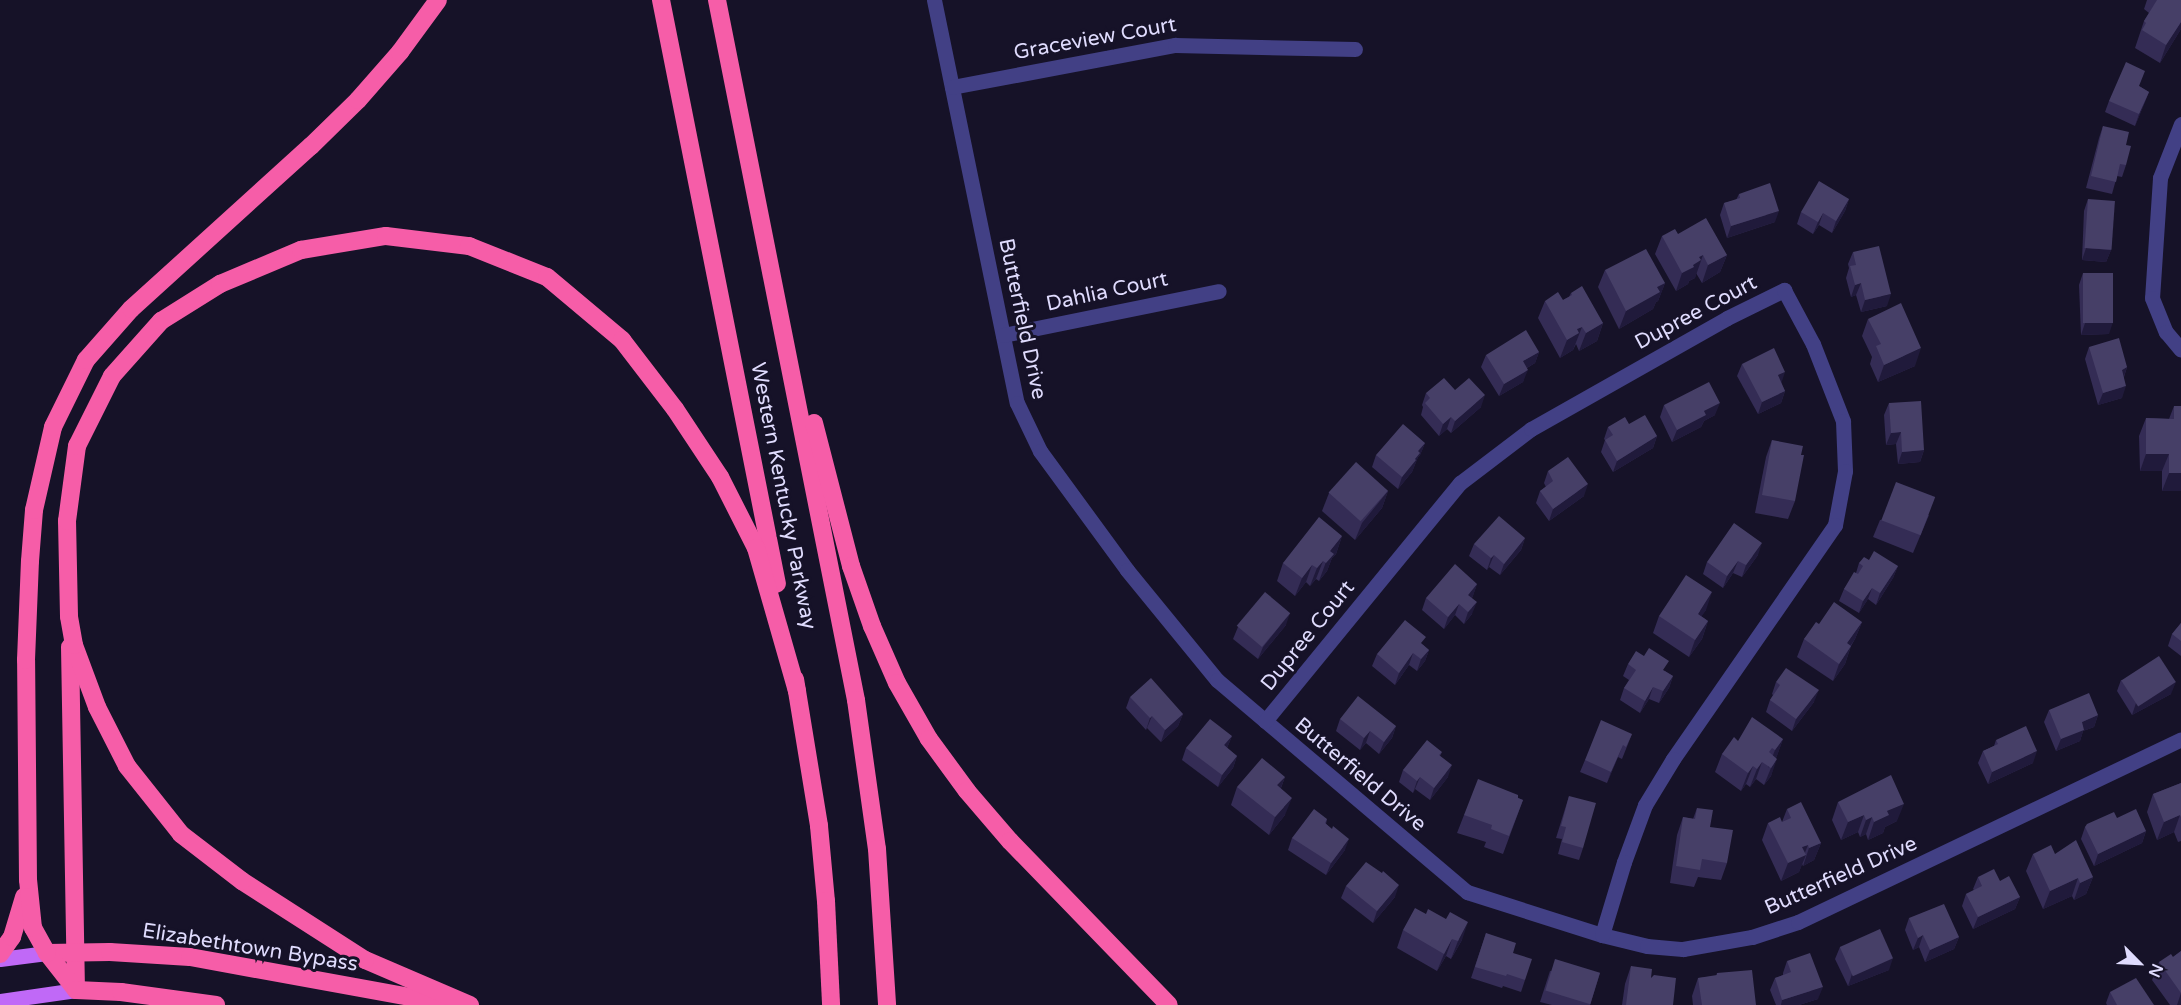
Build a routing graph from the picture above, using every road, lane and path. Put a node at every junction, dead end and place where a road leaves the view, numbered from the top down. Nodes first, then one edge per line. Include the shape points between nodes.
1 (438, 0) edge
2 (661, 0) edge
3 (717, 0) edge
4 (934, 0) edge
5 (1355, 49) dead end
6 (952, 87) junction
7 (2181, 124) edge
8 (752, 174) junction
9 (1220, 291) dead end
10 (1003, 335) junction
11 (2181, 350) edge
12 (69, 616) junction
13 (797, 691) junction
14 (1265, 721) junction
15 (2181, 739) edge
16 (28, 880) junction
17 (1602, 935) junction
18 (76, 951) junction
19 (47, 953) junction
20 (0, 954) edge
21 (0, 959) edge
22 (76, 990) junction
23 (0, 1001) edge
24 (19, 1002) edge
25 (216, 1005) edge
26 (457, 1005) edge
27 (470, 1005) edge
28 (831, 1005) edge
29 (887, 1005) edge
30 (1169, 1005) edge

1 - 16 highway via 358,100 131,309 86,360 53,427 34,510 30,561 26,660
2 - 13 highway, Western Kentucky Parkway
3 - 8 highway, Western Kentucky Parkway
4 - 6 street, Butterfield Drive
5 - 6 street, Graceview Court via 1175,45
6 - 10 street, Butterfield Drive
7 - 11 street via 2160,178 2152,298 2166,332
8 - 29 highway, Western Kentucky Parkway via 856,700 877,849
8 - 30 highway via 848,556 897,683 929,738 968,791 1055,889
9 - 10 street, Dahlia Court
10 - 14 street, Butterfield Drive via 1017,403 1040,450 1127,570 1217,680
12 - 13 highway via 66,521 77,447 112,376 160,321 220,284 301,250 386,236 469,246 547,277 622,340 720,477 756,548
12 - 18 highway
12 - 27 highway via 74,645 97,707 127,766 181,834 242,881 365,960
13 - 28 highway, Western Kentucky Parkway via 819,826
14 - 17 street, Butterfield Drive via 1467,892
14 - 17 street, Dupree Court via 1460,483 1531,429 1784,290 1813,344 1843,421 1845,471 1835,525 1673,759 1646,805
15 - 17 street, Butterfield Drive via 1798,922 1752,937 1683,949 1647,946
16 - 19 highway via 31,919
16 - 20 highway via 16,928
18 - 19 highway, Elizabethtown Bypass
18 - 22 highway
18 - 26 highway, Elizabethtown Bypass via 190,957
19 - 21 main road, Elizabethtown Bypass
19 - 22 highway
22 - 24 main road
22 - 25 highway
23 - 24 main road

